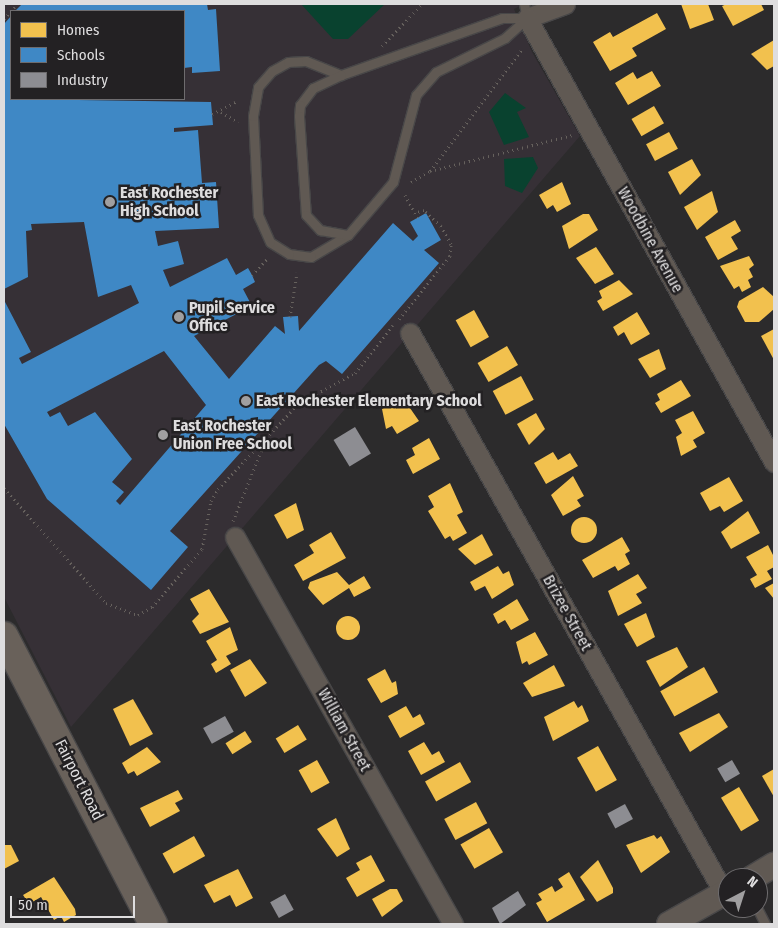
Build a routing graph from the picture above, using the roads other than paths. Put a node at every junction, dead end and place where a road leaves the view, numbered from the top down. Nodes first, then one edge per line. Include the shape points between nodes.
1 (565, 4) edge
2 (526, 11) edge
3 (341, 75) junction
4 (348, 235) junction
5 (410, 333) dead end
6 (774, 462) edge
7 (235, 537) road end
8 (4, 636) edge
9 (718, 878) edge
10 (718, 896) edge
11 (153, 924) edge
12 (453, 924) edge
13 (669, 924) edge

1 - 2 street
2 - 3 lane
2 - 4 lane via 505,38 451,62 426,82 411,105 393,182
2 - 6 street, Woodbine Avenue via 552,69
3 - 4 lane via 313,88 300,105 299,116 306,214 320,230
3 - 4 lane via 306,61 280,66 258,87 253,116 258,215 270,242 289,254 311,257
5 - 9 street, Brizee Street
7 - 12 street, William Street
8 - 11 main road, Fairport Road
10 - 13 street

